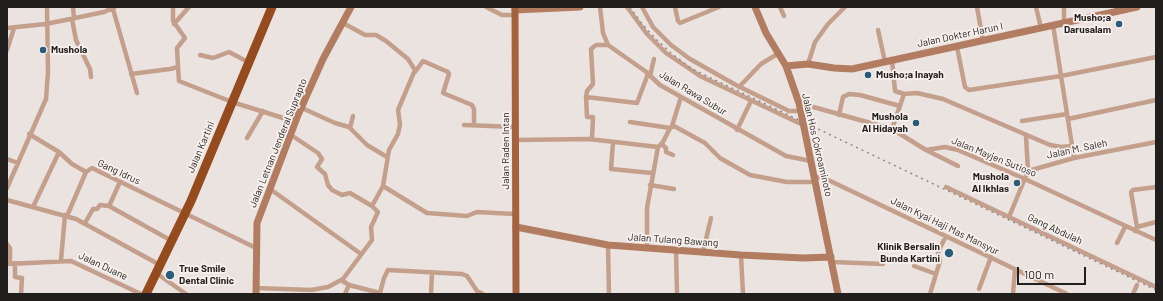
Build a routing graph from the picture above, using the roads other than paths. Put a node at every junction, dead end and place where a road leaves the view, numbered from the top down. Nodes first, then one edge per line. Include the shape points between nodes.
1 (47, 7) edge
2 (73, 7) edge
3 (173, 7) edge
4 (189, 7) edge
5 (272, 7) edge
6 (351, 7) edge
7 (486, 7) edge
8 (580, 7) edge
9 (600, 7) edge
10 (627, 7) edge
11 (642, 7) edge
12 (675, 7) edge
13 (705, 7) edge
14 (719, 7) edge
15 (755, 7) edge
16 (780, 7) edge
17 (845, 7) edge
18 (977, 7) edge
19 (1036, 7) edge
20 (1064, 7) edge
21 (1137, 7) edge
22 (114, 8) edge
23 (1124, 8) edge
24 (515, 11) edge
25 (707, 12) junction
26 (784, 16) dead end
27 (73, 18) junction
28 (343, 23) junction
29 (1064, 23) junction
30 (46, 24) junction
31 (174, 24) junction
32 (1053, 26) junction
33 (7, 28) edge
34 (14, 28) junction
35 (1041, 28) junction
36 (878, 30) dead end
37 (983, 41) junction
38 (608, 45) junction
39 (957, 46) junction
40 (7, 50) edge
41 (779, 53) junction
42 (200, 55) dead end
43 (1156, 57) edge
44 (654, 59) dead end
45 (888, 61) junction
46 (248, 62) junction
47 (808, 64) junction
48 (786, 66) junction
49 (178, 67) junction
50 (415, 72) junction
51 (131, 74) junction
52 (649, 75) junction
53 (1061, 76) junction
54 (91, 77) dead end
55 (739, 87) junction
56 (137, 93) dead end
57 (904, 94) junction
58 (586, 97) junction
59 (682, 97) junction
60 (1156, 100) edge
61 (232, 102) junction
62 (750, 103) dead end
63 (799, 103) junction
64 (900, 106) junction
65 (302, 108) junction
66 (263, 111) junction
67 (800, 111) junction
68 (839, 115) junction
69 (353, 116) dead end
70 (1067, 116) junction
71 (1022, 121) dead end
72 (296, 122) junction
73 (630, 122) dead end
74 (464, 125) dead end
75 (803, 125) junction
76 (474, 126) junction
77 (349, 127) junction
78 (671, 127) junction
79 (516, 128) junction
80 (892, 129) junction
81 (737, 130) junction
82 (30, 134) junction
83 (291, 135) junction
84 (1026, 136) junction
85 (247, 138) dead end
86 (592, 139) junction
87 (516, 140) junction
88 (613, 142) junction
89 (1156, 142) edge
90 (659, 145) junction
91 (1072, 146) junction
92 (926, 150) junction
93 (59, 152) junction
94 (673, 155) dead end
95 (387, 157) junction
96 (1074, 158) junction
97 (7, 159) edge
98 (811, 161) junction
99 (18, 163) junction
100 (958, 166) dead end
101 (1028, 171) junction
102 (86, 172) junction
103 (652, 173) junction
104 (815, 179) junction
105 (1025, 179) junction
106 (120, 182) junction
107 (650, 185) junction
108 (383, 186) junction
109 (946, 187) dead end
110 (1156, 187) edge
111 (7, 188) edge
112 (270, 189) junction
113 (674, 189) dead end
114 (7, 200) edge
115 (109, 206) junction
116 (372, 206) junction
117 (33, 207) junction
118 (514, 214) junction
119 (66, 215) junction
120 (185, 215) junction
121 (1009, 217) junction
122 (710, 218) dead end
123 (1156, 222) edge
124 (85, 223) junction
125 (516, 227) junction
126 (1126, 227) junction
127 (1136, 229) junction
128 (946, 236) junction
129 (1156, 240) edge
130 (172, 241) junction
131 (1117, 243) dead end
132 (7, 244) edge
133 (608, 245) junction
134 (256, 248) junction
135 (646, 248) junction
136 (676, 250) junction
137 (704, 252) junction
138 (361, 254) junction
139 (742, 255) junction
140 (991, 257) junction
141 (61, 260) junction
142 (831, 260) junction
143 (11, 263) edge
144 (883, 264) dead end
145 (914, 266) dead end
146 (158, 269) junction
147 (1015, 269) junction
148 (432, 272) junction
149 (936, 274) junction
150 (341, 280) junction
151 (349, 285) junction
152 (1137, 285) dead end
153 (1156, 287) edge
154 (979, 289) dead end
155 (256, 291) edge
156 (21, 294) edge
157 (141, 294) edge
158 (146, 294) edge
159 (186, 294) edge
160 (345, 294) edge
161 (431, 294) edge
162 (482, 294) edge
163 (516, 294) edge
164 (609, 294) edge
165 (677, 294) edge
166 (743, 294) edge
167 (838, 294) edge
168 (930, 294) edge
169 (1013, 294) edge
170 (1067, 294) edge
171 (1133, 294) edge

1 - 30 street
2 - 27 street
3 - 31 street
4 - 31 street
5 - 46 highway, Jalan Kartini
6 - 28 street, Jalan Letnan Jenderal Suprapto
7 - 24 street via 502,15
8 - 24 street
9 - 38 street via 604,37
10 - 75 street via 647,34 666,53 700,76
11 - 55 street via 653,27 671,45
12 - 25 street via 680,23
13 - 25 street
14 - 25 street
15 - 41 street, Jalan Hos Cokroaminoto via 766,33
16 - 26 street
17 - 47 street via 815,42
18 - 37 street
19 - 35 street
20 - 29 street
21 - 23 street, Jalan Dokter Harun I
22 - 27 street
22 - 51 street
23 - 29 street, Jalan Dokter Harun I
24 - 79 main road, Jalan Raden Intan
27 - 30 street
27 - 54 street via 76,40 90,69
28 - 50 street via 365,35 376,35 386,41 414,65
28 - 65 street, Jalan Letnan Jenderal Suprapto
29 - 32 street, Jalan Dokter Harun I
30 - 34 street
30 - 82 street via 46,97
31 - 49 street via 185,38 177,48
32 - 35 street, Jalan Dokter Harun I
32 - 53 street
33 - 34 street
34 - 40 street
35 - 37 street, Jalan Dokter Harun I
36 - 45 street
37 - 39 street, Jalan Dokter Harun I
38 - 52 street, Jalan Rawa Subur
38 - 58 street via 592,47 592,84
39 - 45 street, Jalan Dokter Harun I
39 - 53 street via 966,89
41 - 48 street, Jalan Hos Cokroaminoto
41 - 55 street via 761,64
42 - 46 street via 213,58 229,52
43 - 53 street
44 - 52 street
45 - 47 street, Jalan Dokter Harun I via 843,69
45 - 57 street via 895,91
46 - 61 highway, Jalan Kartini
47 - 48 street, Jalan Dokter Harun I
48 - 63 street, Jalan Hos Cokroaminoto
49 - 51 street
49 - 61 street via 179,81
50 - 76 street via 423,61 448,72 443,92 472,106
50 - 95 street via 398,110 400,128
51 - 56 street
52 - 58 street via 637,103
52 - 59 street, Jalan Rawa Subur via 660,85
53 - 70 street
55 - 67 street via 789,111
57 - 64 street
57 - 84 street via 917,93 942,99
58 - 86 street via 587,117 593,117
59 - 78 street
59 - 81 street, Jalan Rawa Subur
60 - 70 street
61 - 66 street
61 - 120 highway, Jalan Kartini
62 - 81 street
63 - 67 street, Jalan Hos Cokroaminoto
63 - 68 street
64 - 68 street via 850,94 843,98
64 - 80 street
65 - 72 street, Jalan Letnan Jenderal Suprapto
65 - 77 street
66 - 72 street
66 - 85 street
67 - 75 street, Jalan Hos Cokroaminoto
68 - 80 street
69 - 77 street
70 - 71 street
70 - 91 street
72 - 83 street, Jalan Letnan Jenderal Suprapto
73 - 78 street
74 - 76 street
75 - 98 street, Jalan Hos Cokroaminoto
76 - 79 street
77 - 95 street via 367,145
78 - 90 street
78 - 104 street via 705,143 720,158 750,175 787,182
79 - 87 main road, Jalan Raden Intan
80 - 92 street
81 - 98 street, Jalan Rawa Subur via 786,156
82 - 93 street, Gang Idrus
82 - 99 street
83 - 112 street, Jalan Letnan Jenderal Suprapto
83 - 116 street via 321,157 317,167 325,174 332,190 342,195 350,193
84 - 91 street via 1056,147
84 - 101 street
86 - 87 street
86 - 88 street
87 - 118 main road, Jalan Raden Intan
88 - 90 street
88 - 103 street via 611,169
89 - 96 street, Jalan M. Saleh
90 - 94 street
90 - 103 street
91 - 96 street
92 - 100 street
92 - 105 street, Jalan Mayjen Sutioso via 952,148
93 - 102 street, Gang Idrus
93 - 117 street
95 - 108 street
96 - 101 street, Jalan M. Saleh
97 - 99 street
98 - 104 street, Jalan Hos Cokroaminoto
99 - 111 street
101 - 105 street
102 - 106 street, Gang Idrus via 92,168
102 - 119 street
103 - 107 street
104 - 128 street, Jalan Kyai Haji Mas Mansyur via 824,178
104 - 142 street, Jalan Hos Cokroaminoto
105 - 121 street
105 - 126 street, Jalan Mayjen Sutioso
106 - 115 street
106 - 120 street, Gang Idrus
107 - 113 street
107 - 135 street
108 - 116 street
108 - 118 street via 427,213 466,216 477,212
109 - 121 street, Gang Abdulah
110 - 127 street via 1131,192
112 - 134 street, Jalan Letnan Jenderal Suprapto via 257,223
112 - 138 street
114 - 117 street
115 - 124 street via 100,205 93,209
115 - 130 street
116 - 138 street via 378,212 371,227 372,240
117 - 119 street
118 - 125 main road, Jalan Raden Intan
119 - 124 street
119 - 141 street
120 - 130 highway, Jalan Kartini
120 - 134 street, Gang Idrus
121 - 153 street, Gang Abdulah
122 - 137 street
123 - 127 street
124 - 146 street
125 - 133 street, Jalan Tulang Bawang
125 - 163 main road, Jalan Raden Intan
126 - 127 street, Jalan Mayjen Sutioso
126 - 131 street
127 - 129 street, Jalan Mayjen Sutioso
128 - 140 street, Jalan Kyai Haji Mas Mansyur
128 - 149 street via 938,252 940,258
130 - 146 highway, Jalan Kartini
132 - 143 street via 10,248
133 - 135 street, Jalan Tulang Bawang
133 - 164 street
134 - 155 street, Jalan Letnan Jenderal Suprapto
135 - 136 street, Jalan Tulang Bawang
136 - 137 street, Jalan Tulang Bawang
136 - 165 street
137 - 139 street, Jalan Tulang Bawang
138 - 150 street
139 - 142 street, Jalan Tulang Bawang
139 - 166 street
140 - 147 street, Jalan Kyai Haji Mas Mansyur
140 - 154 street
141 - 143 street, Jalan Duane
141 - 157 street, Jalan Duane via 71,261
142 - 144 street
142 - 167 street, Jalan Hos Cokroaminoto
143 - 156 street via 15,277 22,278
145 - 149 street
146 - 158 highway, Jalan Kartini
146 - 159 street
147 - 169 street
147 - 170 street, Jalan Kyai Haji Mas Mansyur
148 - 151 street via 388,270 380,293
148 - 161 street
148 - 162 street via 465,274 474,288
149 - 168 street
150 - 151 street
150 - 155 street via 311,290
151 - 160 street
152 - 171 street

